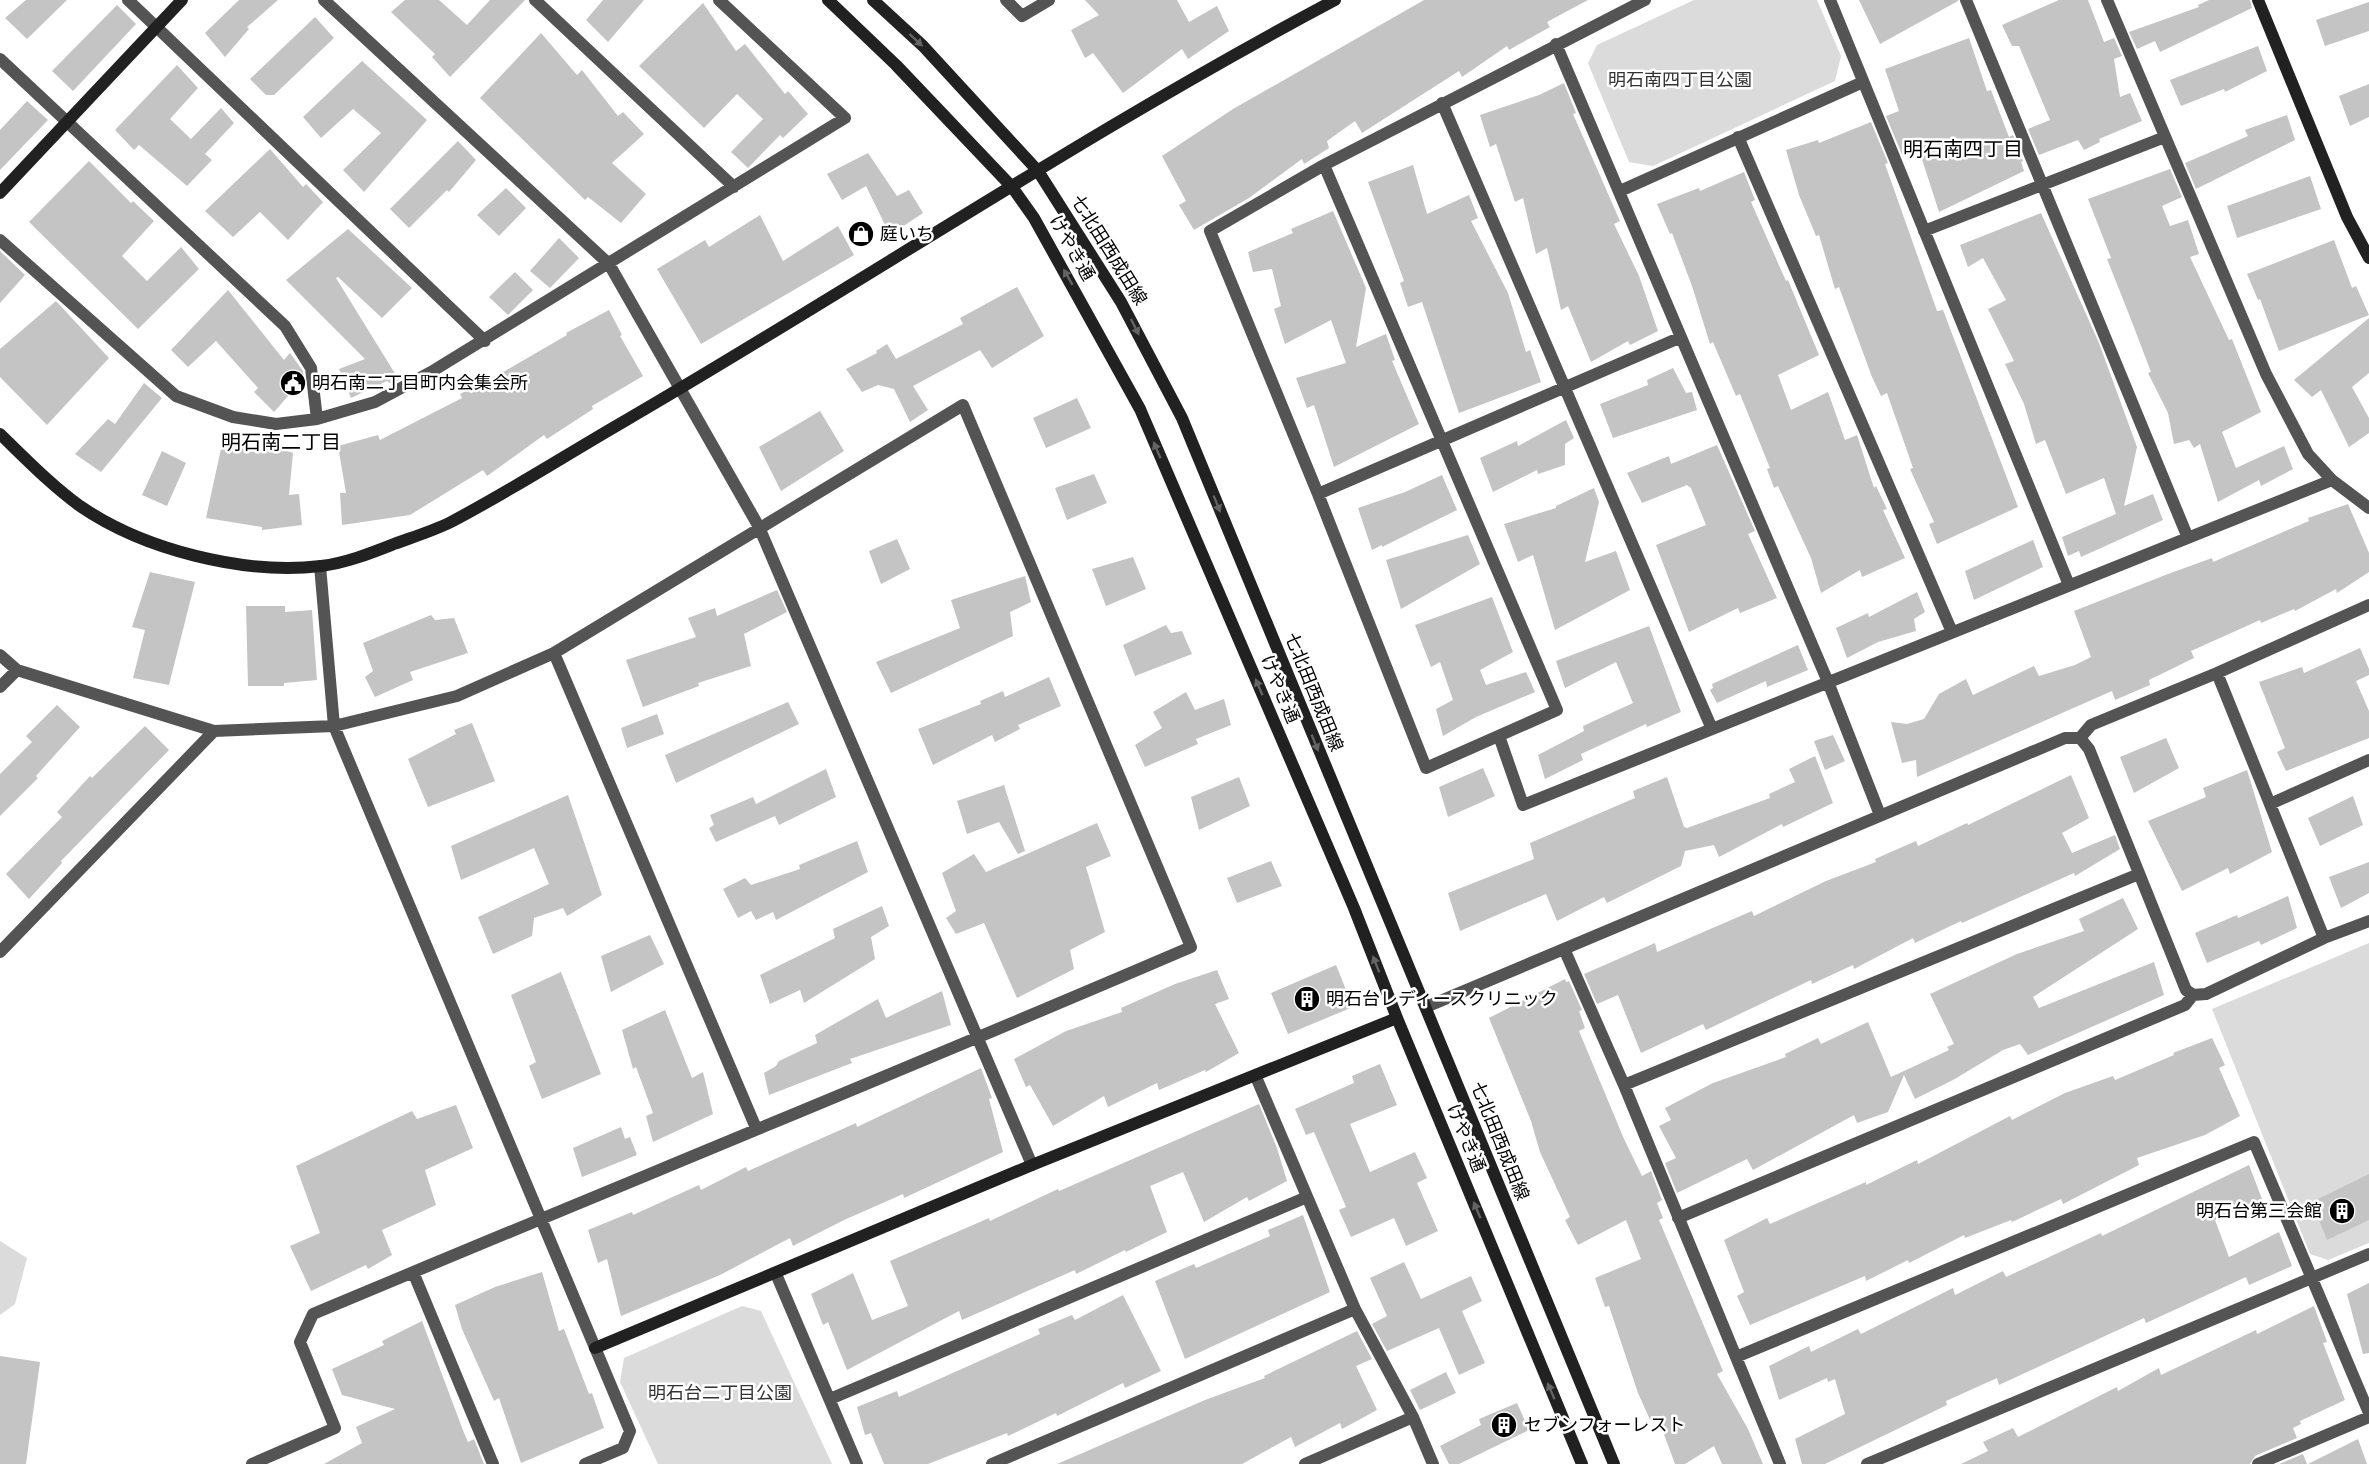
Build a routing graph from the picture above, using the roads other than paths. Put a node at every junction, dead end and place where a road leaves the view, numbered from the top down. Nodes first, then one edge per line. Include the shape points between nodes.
1 (128, 0) edge
2 (182, 0) edge
3 (324, 0) edge
4 (535, 0) edge
5 (719, 0) edge
6 (828, 0) edge
7 (873, 0) edge
8 (1006, 0) edge
9 (1048, 0) edge
10 (1335, 0) edge
11 (1645, 0) edge
12 (1830, 0) edge
13 (1966, 0) edge
14 (2107, 0) edge
15 (2258, 0) edge
16 (1631, 3) edge
17 (157, 27) junction
18 (1556, 44) junction
19 (0, 59) edge
20 (1863, 82) junction
21 (1442, 103) junction
22 (68, 122) junction
23 (1738, 137) junction
24 (2165, 137) junction
25 (1324, 165) junction
26 (1038, 171) junction
27 (2042, 185) junction
28 (734, 187) junction
29 (1012, 187) junction
30 (1620, 191) junction
31 (0, 193) edge
32 (1924, 231) junction
33 (0, 240) edge
34 (2369, 258) edge
35 (609, 264) junction
36 (1679, 338) junction
37 (485, 341) junction
38 (1564, 388) junction
39 (680, 389) junction
40 (317, 419) junction
41 (0, 435) edge
42 (1442, 440) junction
43 (2332, 480) junction
44 (1318, 494) junction
45 (2369, 508) edge
46 (759, 527) junction
47 (2187, 538) junction
48 (320, 566) junction
49 (2069, 585) junction
50 (2369, 605) edge
51 (1952, 632) junction
52 (554, 653) junction
53 (0, 655) edge
54 (17, 670) junction
55 (2217, 673) junction
56 (1828, 682) junction
57 (0, 687) edge
58 (334, 726) junction
59 (1712, 729) junction
60 (214, 731) junction
61 (1499, 736) junction
62 (2080, 738) junction
63 (2369, 760) edge
64 (2270, 804) junction
65 (1880, 815) junction
66 (2139, 874) junction
67 (2369, 921) edge
68 (2324, 938) junction
69 (1565, 951) junction
70 (0, 952) edge
71 (2193, 996) junction
72 (1426, 1007) junction
73 (1397, 1018) junction
74 (978, 1039) junction
75 (1256, 1077) junction
76 (1624, 1085) junction
77 (756, 1128) junction
78 (1032, 1165) junction
79 (1307, 1197) junction
80 (1678, 1218) junction
81 (542, 1220) junction
82 (2369, 1254) edge
83 (413, 1272) junction
84 (776, 1274) junction
85 (2312, 1278) junction
86 (1355, 1309) junction
87 (595, 1348) junction
88 (1736, 1357) junction
89 (830, 1399) junction
90 (2369, 1413) edge
91 (1413, 1417) junction
92 (2369, 1418) edge
93 (252, 1464) edge
94 (493, 1464) edge
95 (585, 1464) edge
96 (857, 1464) edge
97 (992, 1464) edge
98 (1305, 1464) edge
99 (1432, 1464) edge
100 (1582, 1464) edge
101 (1614, 1464) edge
102 (1780, 1464) edge
103 (1867, 1464) edge
104 (2258, 1464) edge

1 - 17 street
2 - 17 street
3 - 35 street
4 - 28 street
5 - 28 street via 845,118
6 - 29 street, けやき通
7 -> 26 street, 七北田西成田線 via 923,46
8 - 9 street via 1022,16
10 - 26 street
11 - 16 street
12 - 20 street
13 - 27 street
14 - 24 street
15 - 34 street via 2347,217
16 - 18 street
17 - 22 street
17 - 37 street
18 - 21 street
18 - 30 street
19 - 22 street
20 - 23 street
20 - 32 street
21 - 25 street
21 - 38 street
22 - 31 street
22 - 40 street via 285,326 310,368
23 - 30 street
23 - 51 street
24 - 27 street
24 - 43 street via 2266,374 2308,454
25 - 42 street
25 - 44 street via 1210,231
26 - 29 street
26 -> 72 street, 七北田西成田線 via 1121,302 1182,418
27 - 32 street
27 - 47 street
28 - 35 street
29 - 39 street
73 -> 29 street, けやき通 via 1354,908 1140,410 1051,247
30 - 36 street
32 - 49 street
33 - 40 street via 176,396 233,417 276,424
35 - 37 street
35 - 39 street
36 - 38 street
36 - 56 street
37 - 40 street via 375,402
38 - 42 street
38 - 59 street
39 - 46 street
39 - 48 street via 448,524 380,550
41 - 48 street via 83,508 148,540 226,562
42 - 44 street
42 - 61 street via 1557,710
43 - 45 street
43 - 47 street
44 - 61 street via 1426,768
46 - 52 street
46 - 74 street
46 - 74 street via 963,405 1191,947
47 - 49 street
48 - 58 street
49 - 51 street
50 - 55 street
51 - 56 street
52 - 58 street via 457,696
52 - 77 street
53 - 54 street
54 - 57 street
54 - 60 street
55 - 62 street via 2091,725
55 - 64 street
56 - 59 street
56 - 65 street
58 - 60 street
58 - 81 street
59 - 61 street via 1523,805
60 - 70 street
62 - 65 street via 2065,738
62 - 66 street via 2089,749
63 - 64 street
64 - 68 street
65 - 69 street
66 - 71 street via 2186,990
66 - 76 street
67 - 68 street
68 - 71 street via 2206,994
69 - 72 street
69 - 76 street
71 - 80 street via 2185,1005
72 - 101 street, 七北田西成田線
73 - 75 street
100 -> 73 street, けやき通
74 - 77 street
74 - 78 street
75 - 78 street
75 - 79 street
76 - 80 street
77 - 81 street
78 - 84 street
79 - 86 street
79 - 89 street
80 - 88 street
81 - 83 street
81 - 87 street
82 - 85 street
83 - 93 street via 313,1314 300,1342 335,1428
83 - 94 street
84 - 87 street
84 - 89 street
85 - 88 street via 2254,1142
85 - 90 street
85 - 103 street
86 - 91 street
86 - 97 street
87 - 95 street via 630,1431 623,1448
88 - 102 street
89 - 96 street
91 - 98 street
91 - 99 street
92 - 104 street

